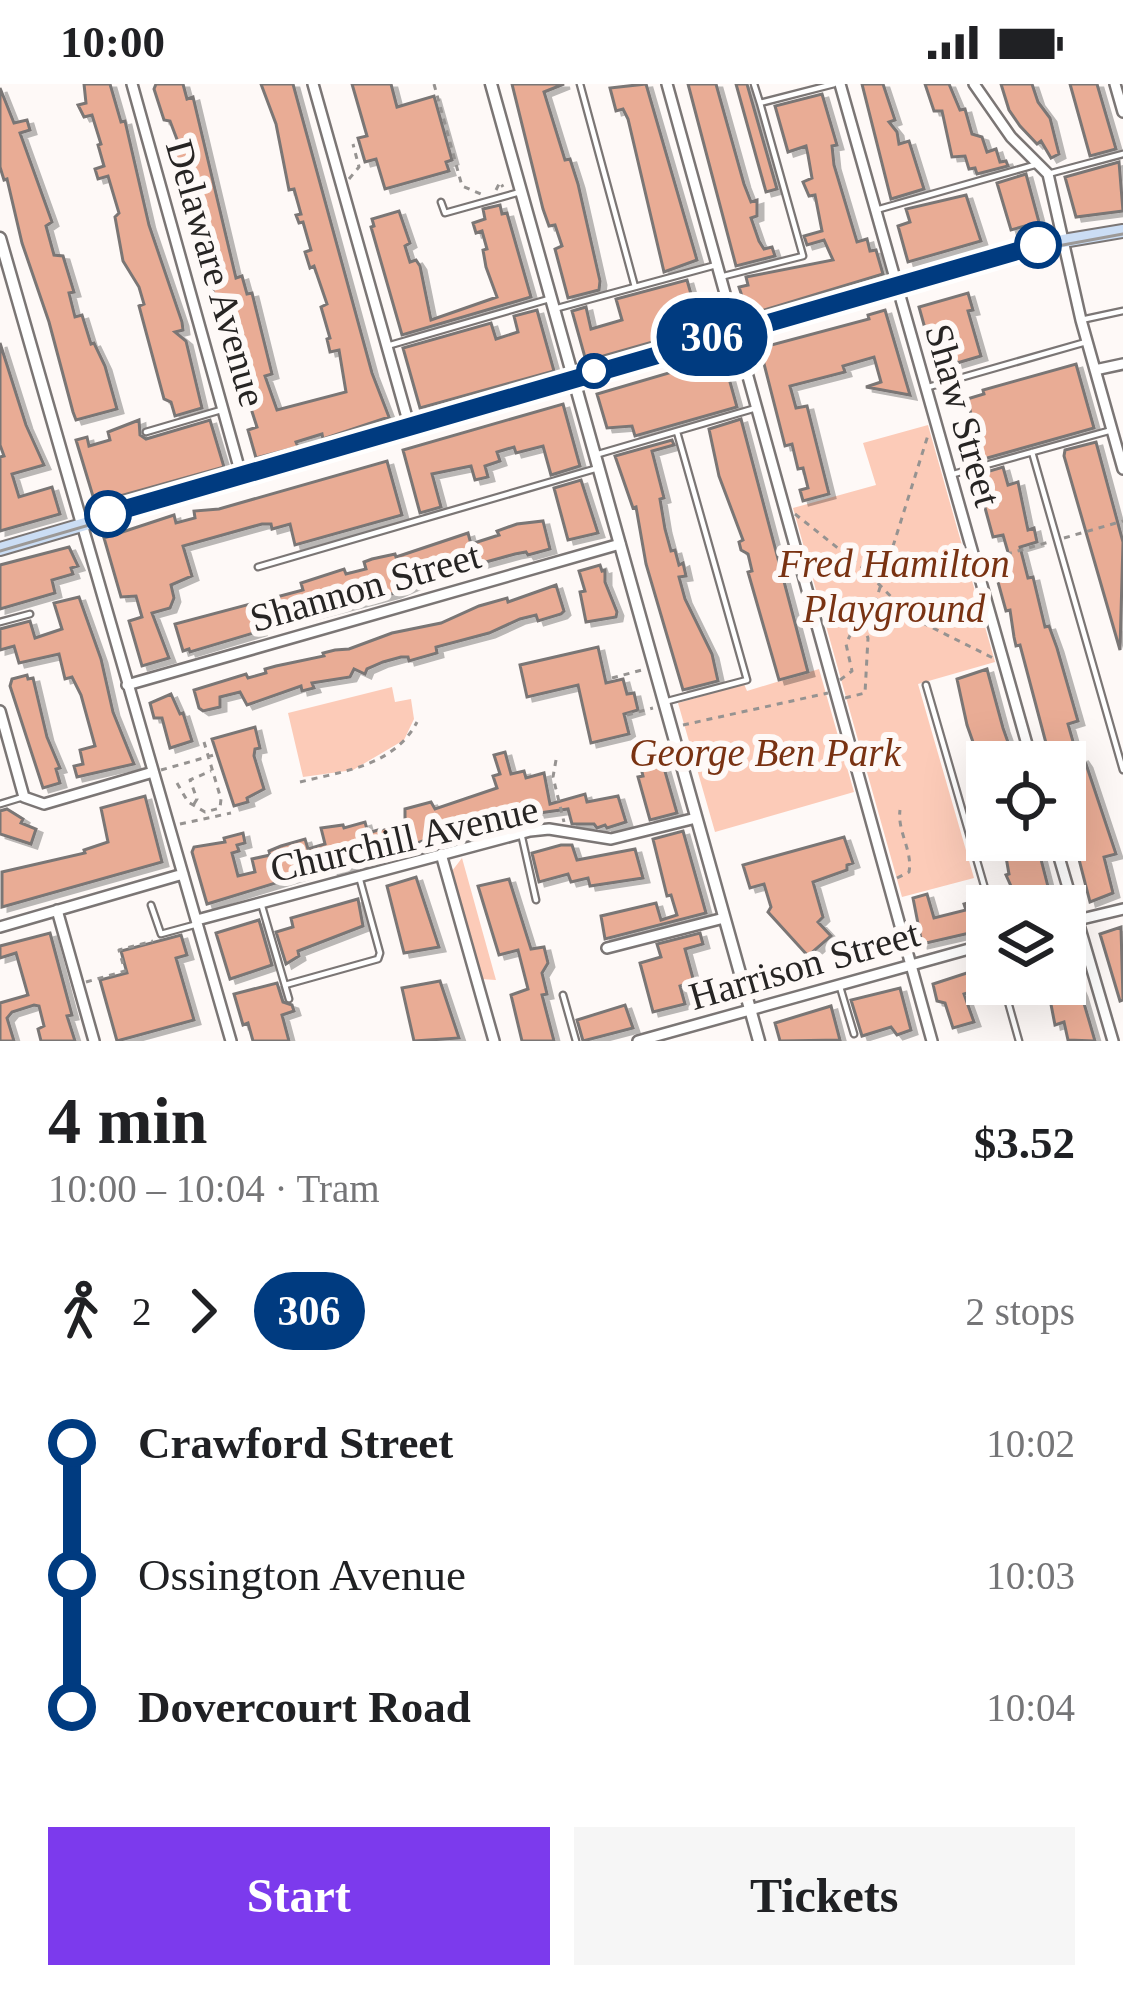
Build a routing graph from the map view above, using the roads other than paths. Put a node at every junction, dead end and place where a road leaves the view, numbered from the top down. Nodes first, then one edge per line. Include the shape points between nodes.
1 (132, 84) edge
2 (313, 84) edge
3 (491, 84) edge
4 (580, 84) edge
5 (667, 84) edge
6 (754, 84) edge
7 (837, 84) edge
8 (974, 84) edge
9 (1115, 84) edge
10 (760, 103) junction
11 (1123, 112) edge
12 (1123, 154) edge
13 (1040, 164) junction
14 (1048, 174) junction
15 (521, 191) junction
16 (442, 202) dead end
17 (876, 210) junction
18 (1123, 231) edge
19 (0, 238) edge
20 (1063, 241) junction
21 (717, 265) junction
22 (720, 278) junction
23 (896, 286) junction
24 (635, 287) junction
25 (552, 304) junction
26 (1123, 311) edge
27 (1081, 320) junction
28 (736, 334) junction
29 (1086, 342) junction
30 (387, 346) junction
31 (1123, 364) edge
32 (1095, 370) junction
33 (574, 380) junction
34 (926, 388) junction
35 (758, 408) junction
36 (225, 409) junction
37 (410, 428) junction
38 (1112, 430) junction
39 (146, 432) dead end
40 (676, 432) junction
41 (1032, 452) junction
42 (595, 455) junction
43 (598, 468) junction
44 (1123, 469) edge
45 (950, 476) junction
46 (242, 478) junction
47 (82, 524) junction
48 (620, 544) junction
49 (0, 549) edge
50 (258, 567) dead end
51 (30, 614) dead end
52 (0, 622) edge
53 (128, 685) junction
54 (926, 685) dead end
55 (658, 705) junction
56 (0, 711) edge
57 (1026, 741) edge
58 (1123, 770) edge
59 (156, 771) junction
60 (24, 796) junction
61 (0, 804) edge
62 (696, 818) junction
63 (521, 833) junction
64 (441, 854) junction
65 (182, 874) junction
66 (359, 876) junction
67 (984, 885) edge
68 (536, 900) dead end
69 (261, 903) junction
70 (152, 904) dead end
71 (1123, 909) edge
72 (57, 910) junction
73 (724, 918) junction
74 (1086, 918) edge
75 (198, 922) junction
76 (0, 927) edge
77 (608, 948) dead end
78 (966, 950) edge
79 (1086, 964) edge
80 (911, 965) junction
81 (839, 985) junction
82 (285, 986) junction
83 (563, 995) dead end
84 (289, 999) dead end
85 (1009, 1005) edge
86 (750, 1010) junction
87 (854, 1034) dead end
88 (94, 1041) edge
89 (231, 1041) edge
90 (494, 1041) edge
91 (576, 1041) edge
92 (638, 1041) edge
93 (759, 1041) edge
94 (932, 1041) edge
95 (1019, 1041) edge
96 (1113, 1041) edge

1 - 36 street, Delaware Avenue
2 - 30 street
3 - 15 street
4 - 24 lane
5 - 21 street
6 - 10 lane
7 - 10 lane
7 - 17 street, Shaw Street
8 - 13 street
9 - 11 street
10 - 22 lane via 803,256
12 - 14 lane
13 - 14 street
13 - 17 lane
14 - 20 street
15 - 16 lane via 445,213
15 - 25 street
17 - 23 street, Shaw Street
18 - 20 main road
19 - 47 street
20 - 23 main road
20 - 27 street
21 - 22 street
21 - 24 lane
22 - 28 street
23 - 28 main road
23 - 34 street, Shaw Street
24 - 25 lane
25 - 30 lane
25 - 33 street
26 - 27 lane
27 - 29 street
28 - 33 main road
28 - 35 street
29 - 32 street
29 - 34 lane
30 - 37 street
31 - 32 street
32 - 38 street
33 - 37 main road
33 - 42 street
34 - 45 street, Shaw Street
35 - 40 lane
35 - 80 street
36 - 39 lane
36 - 46 street, Delaware Avenue
37 - 46 main road
38 - 41 lane
38 - 44 street
40 - 42 lane
40 - 55 lane via 747,680
41 - 45 lane
41 - 58 lane
42 - 43 street
43 - 48 street
43 - 50 lane
45 - 57 street, Shaw Street
46 - 47 main road
47 - 49 main road
47 - 53 street
48 - 53 street, Shannon Street
48 - 55 street
51 - 52 lane
53 - 59 street
54 - 67 lane
55 - 62 street
56 - 60 street
59 - 60 street via 44,804
59 - 65 street
60 - 61 lane
62 - 63 street, Churchill Avenue via 611,839
62 - 73 street
63 - 64 street, Churchill Avenue
63 - 68 lane
64 - 66 street, Churchill Avenue
64 - 90 street
65 - 72 street
65 - 75 street
66 - 69 street, Churchill Avenue
66 - 82 lane via 378,959
69 - 75 street, Churchill Avenue
69 - 82 lane
70 - 75 lane via 160,934
71 - 74 street
72 - 76 street
72 - 88 street
73 - 77 street
73 - 86 street
75 - 89 street
78 - 80 street, Harrison Street
79 - 96 street
80 - 81 street, Harrison Street
80 - 94 street
81 - 86 street, Harrison Street
81 - 87 lane
82 - 84 lane
83 - 91 lane
85 - 95 lane
86 - 92 street, Harrison Street
86 - 93 street

